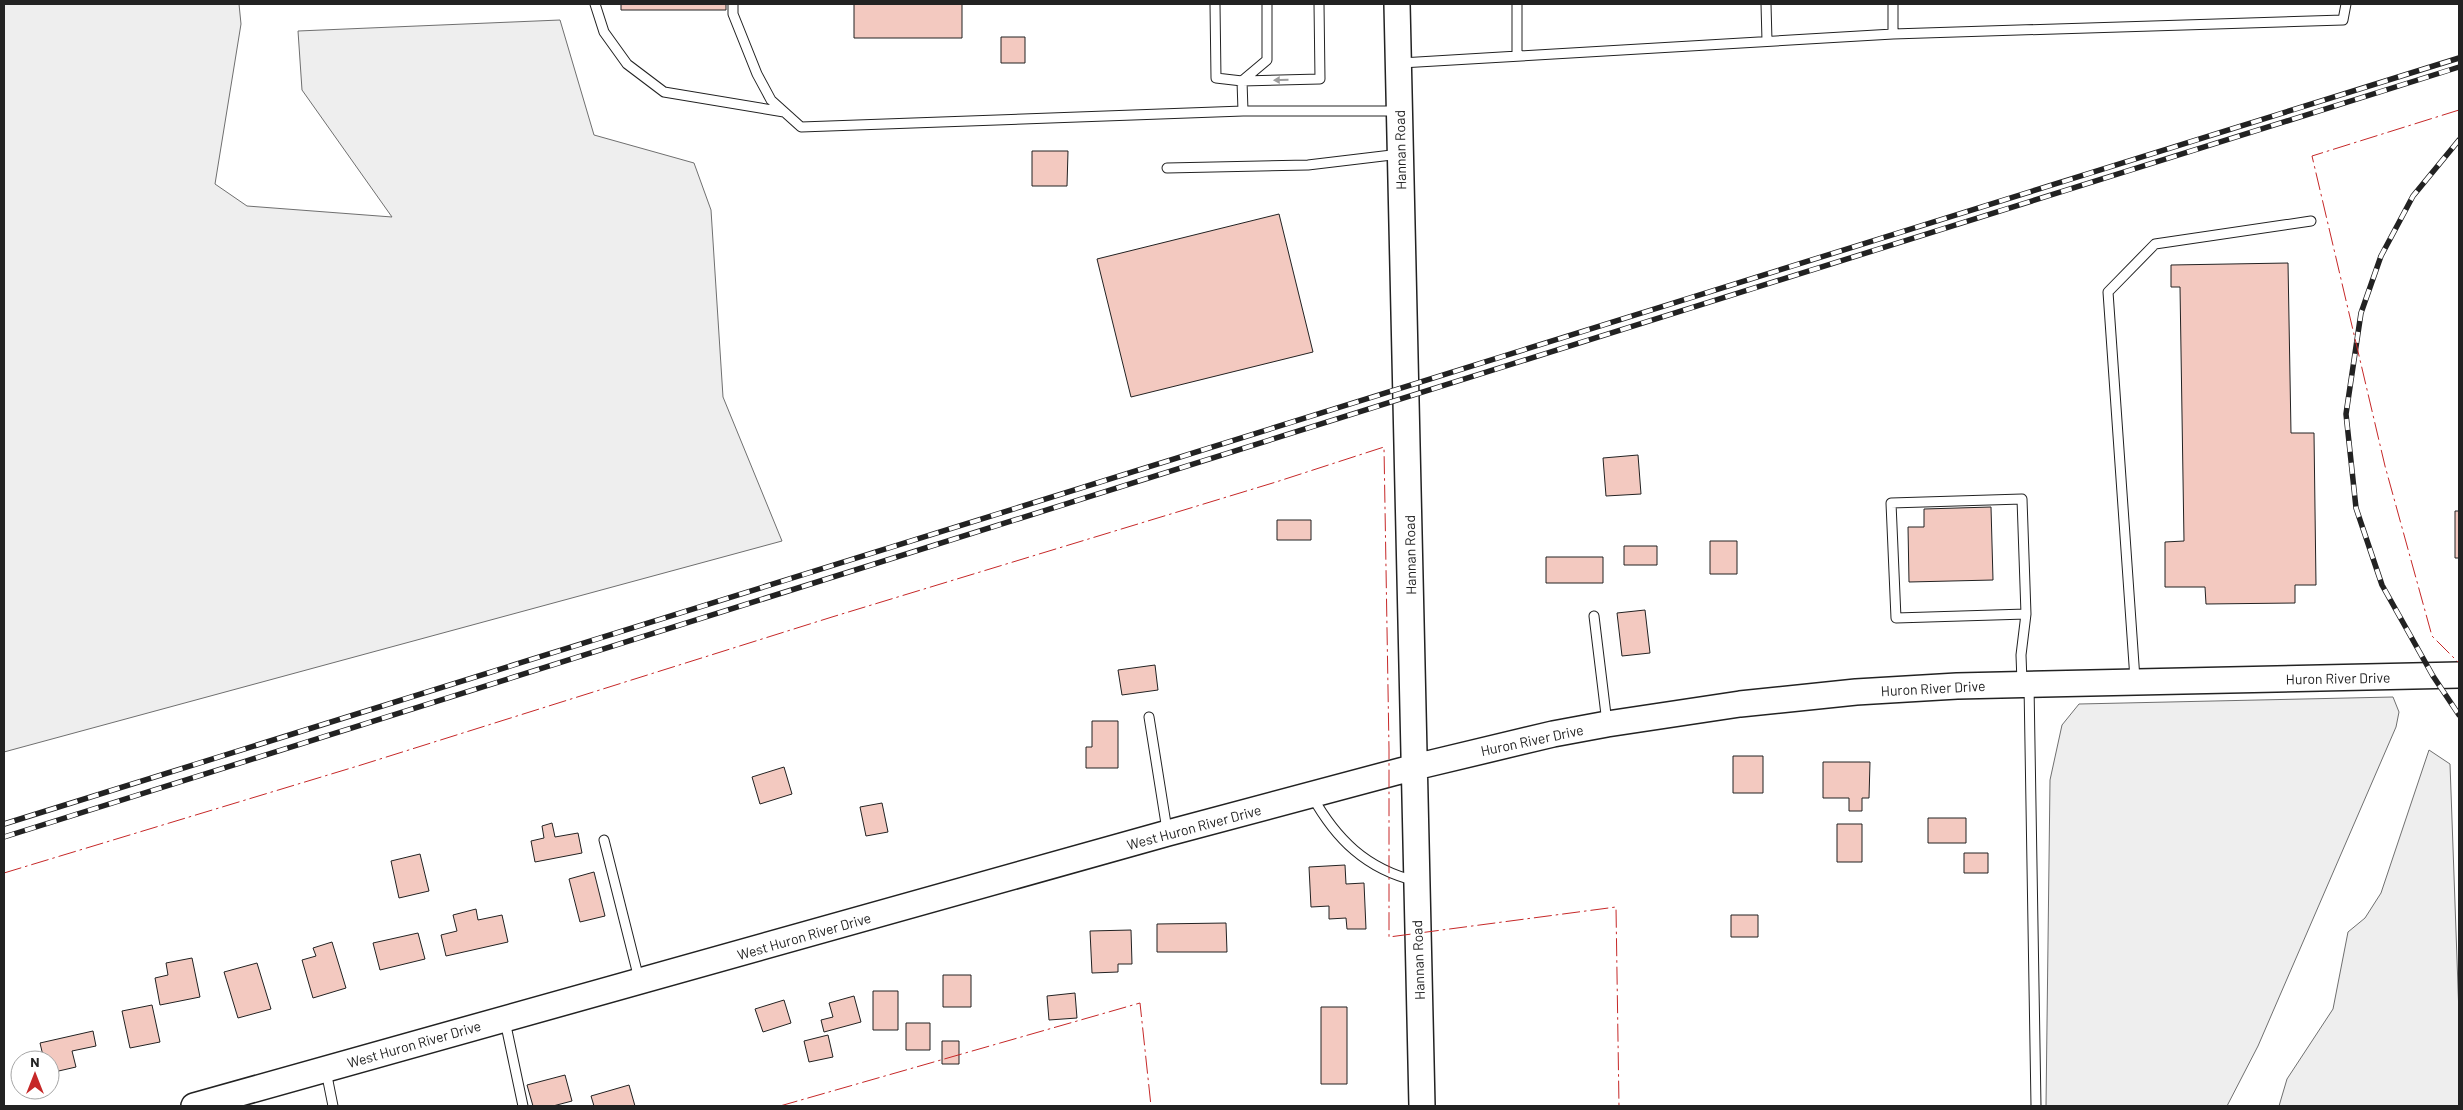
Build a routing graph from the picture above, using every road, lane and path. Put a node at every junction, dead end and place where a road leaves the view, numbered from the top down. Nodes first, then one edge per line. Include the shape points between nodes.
1 (594, 4) edge
2 (733, 4) edge
3 (1215, 4) edge
4 (1268, 4) edge
5 (1319, 4) edge
6 (1396, 4) edge
7 (1516, 4) edge
8 (1766, 4) edge
9 (1892, 4) edge
10 (2346, 4) edge
11 (1893, 34) junction
12 (1767, 41) junction
13 (1517, 56) junction
14 (1398, 64) junction
15 (1242, 81) junction
16 (1399, 110) junction
17 (1243, 111) junction
18 (785, 112) junction
19 (1400, 154) junction
20 (1167, 168) dead end
21 (2311, 221) dead end
22 (2026, 614) junction
23 (1594, 616) dead end
24 (2459, 675) edge
25 (2135, 682) junction
26 (2025, 685) junction
27 (1149, 717) dead end
28 (1607, 724) junction
29 (1414, 767) junction
30 (1311, 796) junction
31 (1168, 833) junction
32 (604, 840) dead end
33 (1416, 880) junction
34 (640, 982) junction
35 (504, 1019) junction
36 (326, 1068) junction
37 (194, 1106) edge
38 (334, 1106) edge
39 (523, 1106) edge
40 (1422, 1106) edge
41 (2036, 1106) edge

1 - 18 lane via 604,32 627,64 664,92
2 - 18 lane via 757,74 771,100
3 - 15 lane via 1216,78
4 - 15 lane via 1267,60
5 -> 15 lane via 1320,79
6 - 14 main road, Hannan Road
7 - 13 lane
8 - 12 lane
9 - 11 lane
10 - 11 lane via 2343,20
11 - 12 lane
12 - 13 lane
13 - 14 lane
14 - 16 main road, Hannan Road
15 - 17 lane
16 - 17 lane
16 - 19 main road, Hannan Road
17 - 18 lane via 801,127
19 - 20 lane via 1308,165
19 - 29 main road, Hannan Road
21 - 25 lane via 2155,244 2108,292
22 - 22 lane via 2022,499 1891,503 1896,618
22 - 26 lane via 2021,655
23 - 28 lane
24 - 25 main road, Huron River Drive
25 - 26 main road, Huron River Drive
26 - 28 main road, Huron River Drive via 1856,692 1731,705
26 - 41 lane
27 - 31 lane
28 - 29 main road, Huron River Drive
29 - 30 main road, West Huron River Drive
29 - 33 main road, Hannan Road
30 - 31 main road, West Huron River Drive
30 - 33 lane via 1327,824 1364,857 1394,875
31 - 34 main road, West Huron River Drive
32 - 34 lane
33 - 40 main road, Hannan Road
34 - 35 main road, West Huron River Drive
35 - 36 main road, West Huron River Drive
35 - 39 lane
36 - 37 main road, West Huron River Drive
36 - 38 lane

